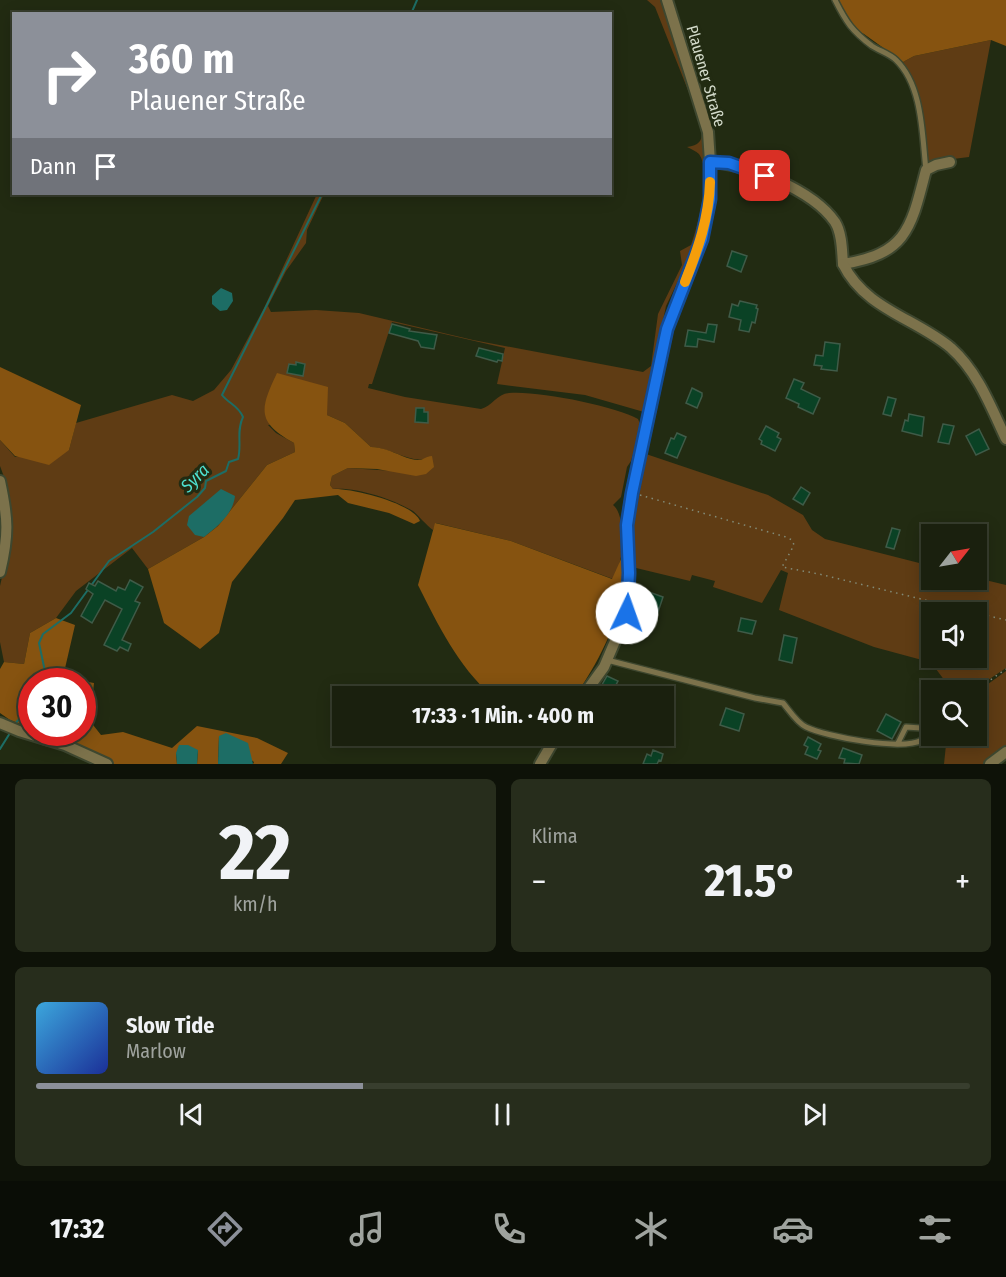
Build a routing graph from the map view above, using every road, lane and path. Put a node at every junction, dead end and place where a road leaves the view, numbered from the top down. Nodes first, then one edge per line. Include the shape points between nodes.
1 (667, 0) edge
2 (836, 0) edge
3 (710, 162) junction
4 (950, 162) dead end
5 (926, 170) junction
6 (843, 264) junction
7 (1006, 439) edge
8 (0, 481) edge
9 (632, 493) junction
10 (0, 572) edge
11 (934, 602) edge
12 (987, 615) edge
13 (1006, 620) edge
14 (607, 660) junction
15 (1006, 669) edge
16 (987, 682) edge
17 (590, 686) edge
18 (2, 724) edge
19 (898, 743) junction
20 (551, 746) edge
21 (1006, 752) edge
22 (107, 764) edge
23 (540, 764) edge
24 (990, 764) edge

1 - 3 street, Plauener Straße via 708,132
2 - 5 lane via 848,26 896,59 906,73 920,119
3 - 6 street via 729,163 786,184 822,209 836,224
3 - 9 street, Plauener Straße via 710,199 702,239 667,329
4 - 5 street
5 - 6 street via 908,228 895,244 878,256
6 - 7 street via 873,302 940,340 965,363 978,380
8 - 10 street via 8,515
9 - 11 path via 786,537 794,544 782,567
9 - 14 street, Plauener Straße via 627,525 627,613
12 - 13 path
14 - 17 street, Plauener Straße
14 - 19 lane via 783,703 804,726 846,740
15 - 16 path
18 - 22 street
19 - 19 lane via 915,744 924,733 921,728 906,727
20 - 23 street
21 - 24 street

